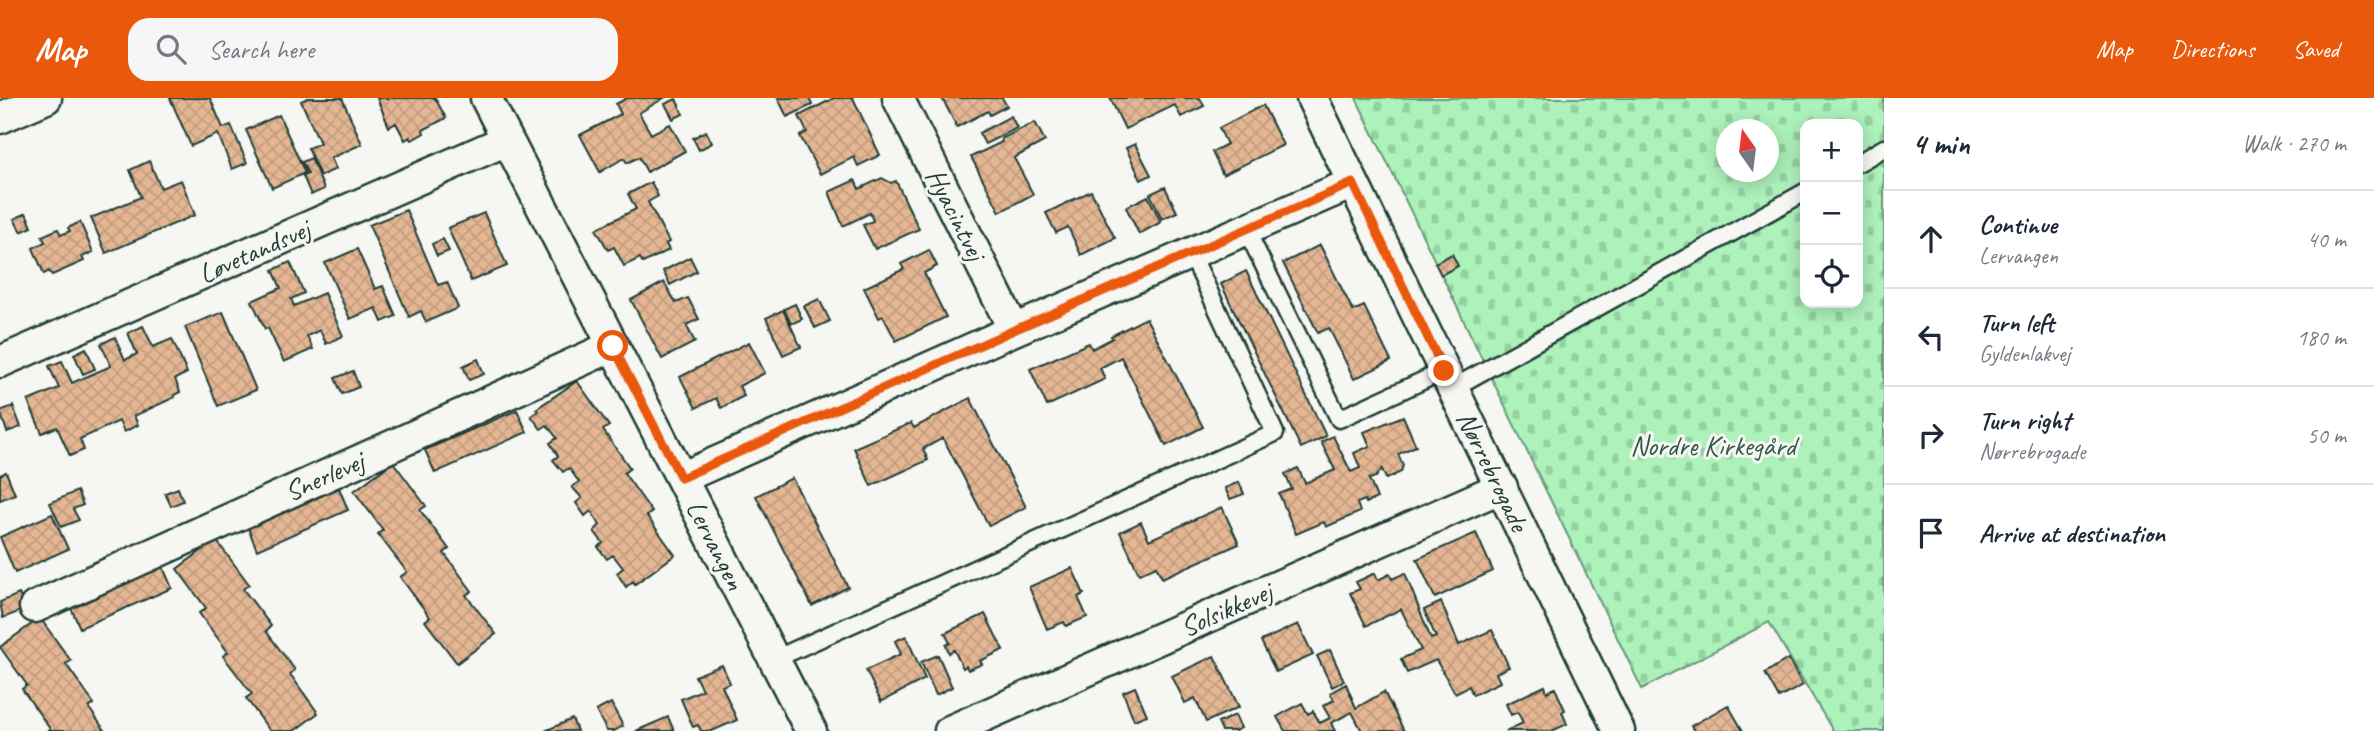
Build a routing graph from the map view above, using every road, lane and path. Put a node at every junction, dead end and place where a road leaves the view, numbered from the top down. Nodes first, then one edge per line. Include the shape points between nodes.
1 (46, 98) edge
2 (486, 98) edge
3 (898, 98) edge
4 (1312, 98) edge
5 (0, 118) edge
6 (507, 139) junction
7 (1884, 148) edge
8 (1863, 160) edge
9 (1353, 183) junction
10 (1800, 195) edge
11 (1246, 229) junction
12 (1191, 253) junction
13 (1014, 330) junction
14 (613, 346) junction
15 (0, 362) edge
16 (1448, 380) junction
17 (681, 478) junction
18 (1502, 487) junction
19 (35, 607) dead end
20 (775, 659) junction
21 (811, 731) edge
22 (950, 731) edge
23 (1619, 731) edge

1 - 5 street
2 - 6 street, Lervangen
3 - 13 street, Hyacintvej
4 - 9 street, Nørrebrogade
6 - 14 street, Lervangen
6 - 15 street, Løvetandsvej
7 - 8 lane
9 - 11 street
9 - 16 street, Nørrebrogade
10 - 16 lane
11 - 12 street
11 - 16 lane via 1339,419
12 - 13 street
12 - 20 lane via 1275,433
13 - 17 street
14 - 17 street, Lervangen
14 - 19 street, Snerlevej
16 - 18 street, Nørrebrogade
17 - 20 street, Lervangen
18 - 22 street, Solsikkevej
18 - 23 street, Nørrebrogade
20 - 21 street, Lervangen

